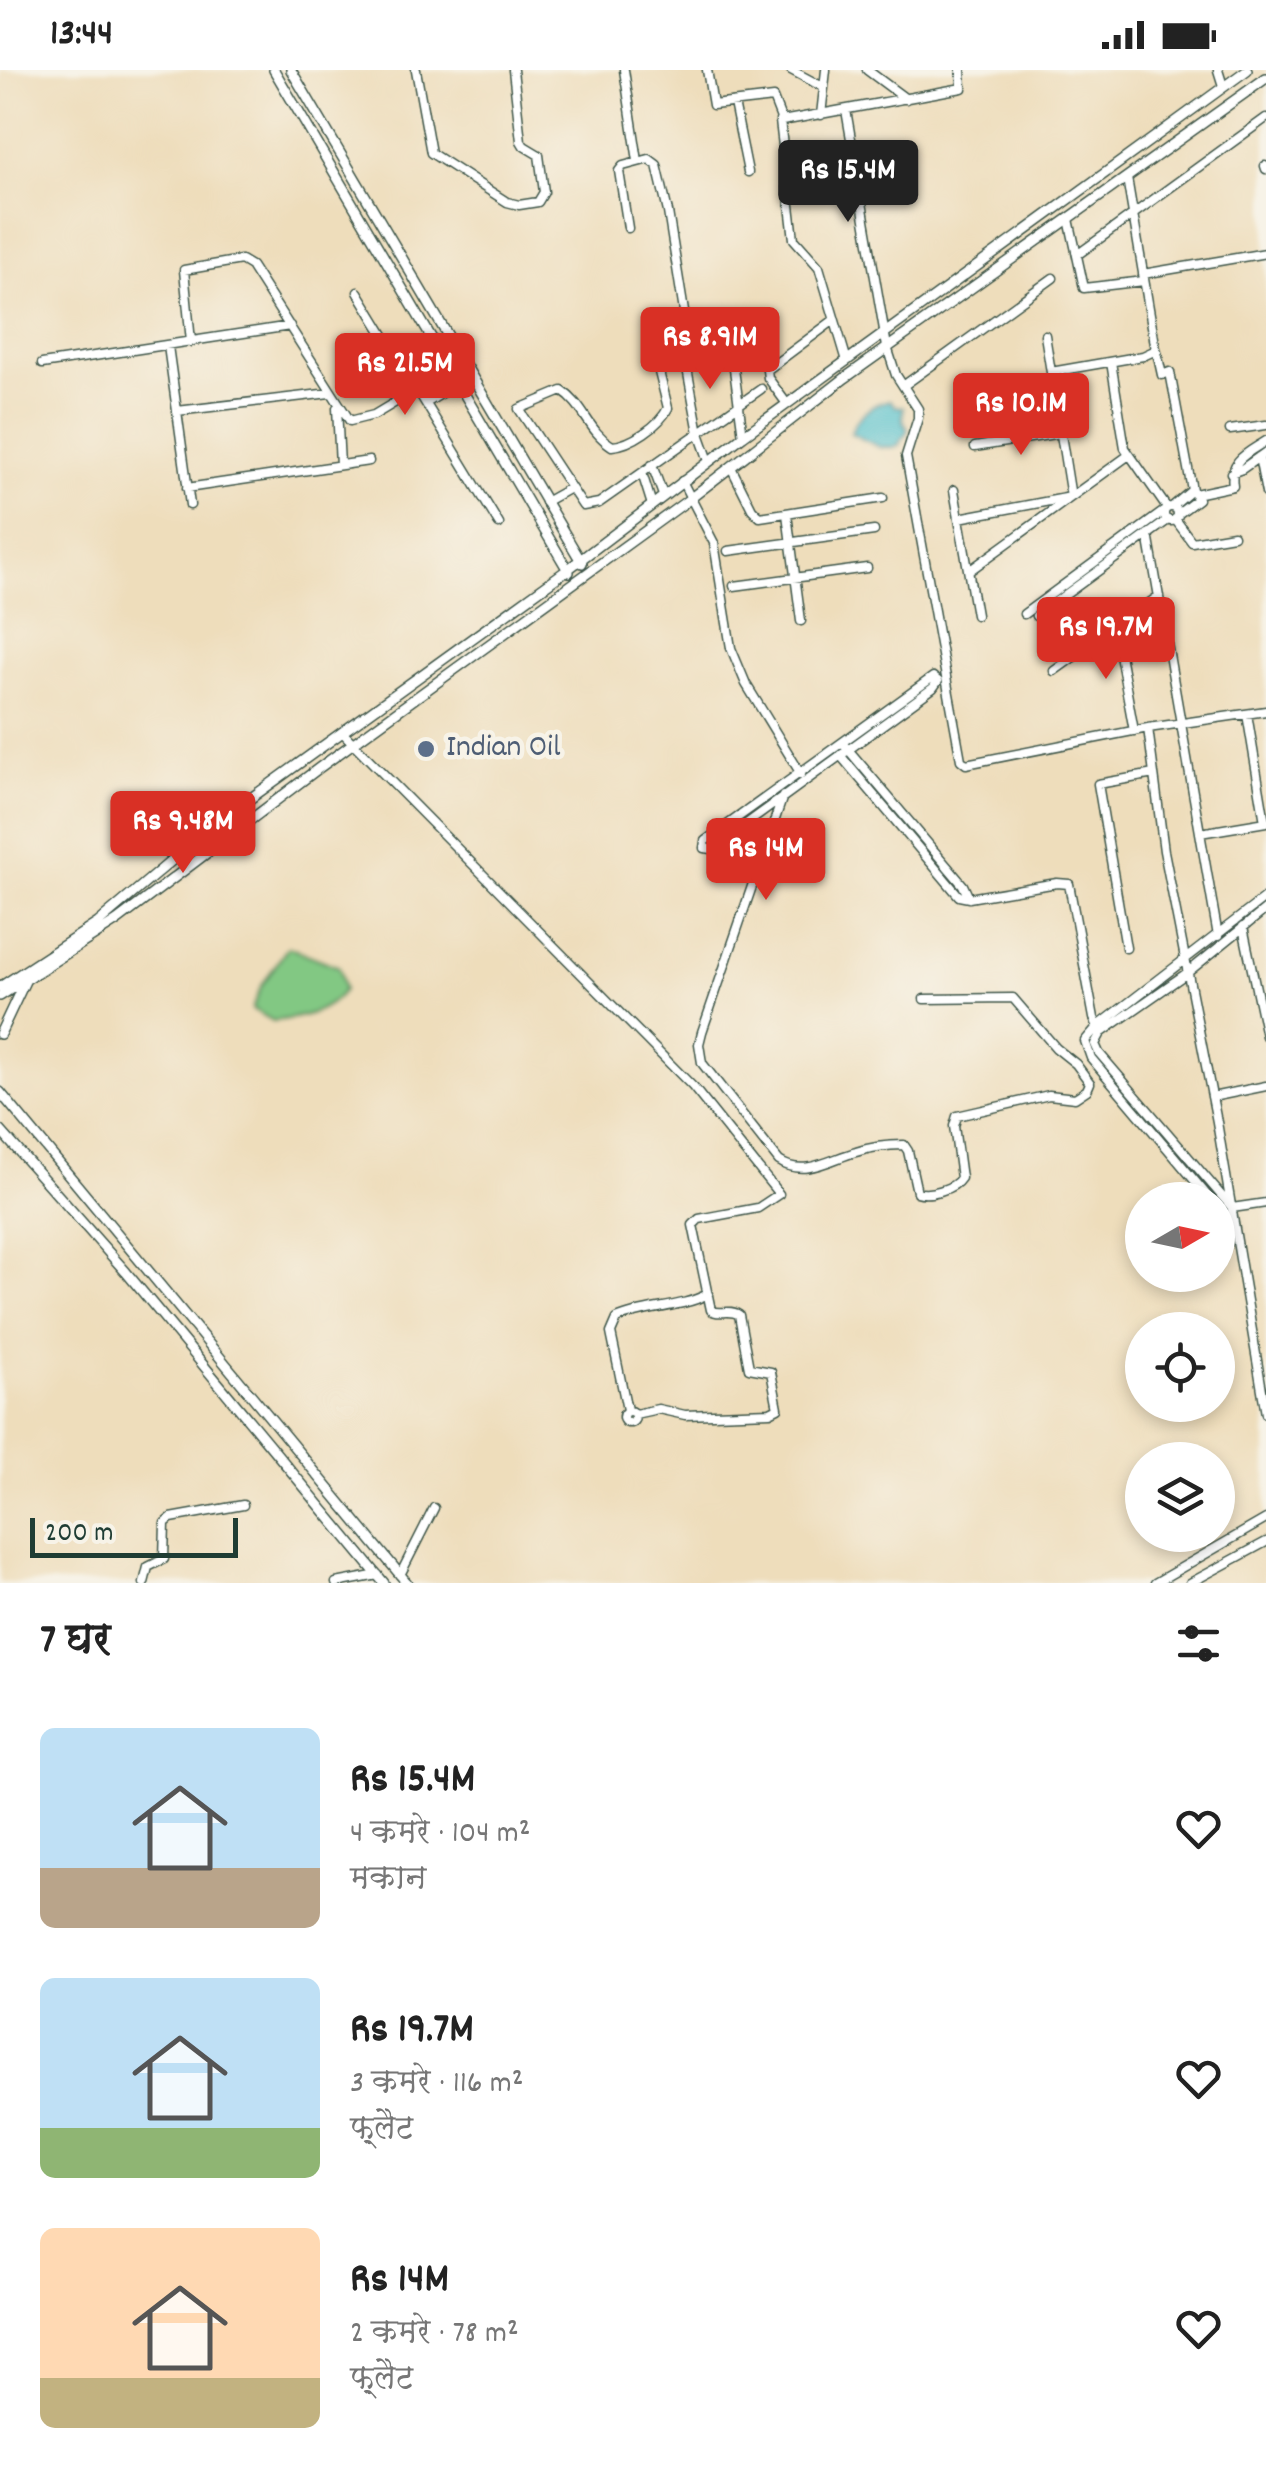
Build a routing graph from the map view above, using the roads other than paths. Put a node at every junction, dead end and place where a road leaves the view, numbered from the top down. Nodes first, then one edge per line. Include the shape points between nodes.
1 (274, 70) edge
2 (291, 70) edge
3 (416, 70) edge
4 (513, 70) edge
5 (624, 70) edge
6 (707, 70) edge
7 (791, 70) edge
8 (826, 70) edge
9 (868, 70) edge
10 (961, 70) edge
11 (1218, 70) edge
12 (1247, 70) edge
13 (1266, 78) edge
14 (823, 86) junction
15 (1223, 86) junction
16 (906, 99) junction
17 (734, 102) junction
18 (846, 110) junction
19 (821, 114) junction
20 (1266, 118) edge
21 (780, 121) junction
22 (638, 161) junction
23 (748, 172) dead end
24 (897, 176) dead end
25 (1127, 178) junction
26 (859, 182) junction
27 (1133, 214) junction
28 (1069, 219) junction
29 (628, 228) dead end
30 (1266, 253) edge
31 (1077, 255) junction
32 (1053, 278) dead end
33 (1143, 278) junction
34 (358, 292) dead end
35 (834, 320) junction
36 (290, 326) junction
37 (684, 329) junction
38 (886, 332) junction
39 (1045, 335) dead end
40 (191, 342) junction
41 (1156, 343) junction
42 (168, 346) junction
43 (887, 348) junction
44 (847, 360) junction
45 (1111, 362) junction
46 (42, 364) dead end
47 (449, 370) junction
48 (1051, 372) junction
49 (457, 384) junction
50 (904, 386) junction
51 (417, 389) junction
52 (761, 389) dead end
53 (330, 393) junction
54 (426, 403) junction
55 (336, 404) junction
56 (787, 404) junction
57 (740, 405) junction
58 (177, 411) junction
59 (1266, 425) edge
60 (1230, 430) dead end
61 (1061, 433) junction
62 (699, 434) junction
63 (743, 436) junction
64 (1266, 440) edge
65 (974, 447) dead end
66 (1129, 455) junction
67 (1263, 455) edge
68 (369, 460) dead end
69 (708, 462) junction
70 (340, 465) junction
71 (652, 466) junction
72 (731, 467) junction
73 (1231, 472) junction
74 (642, 473) junction
75 (1264, 476) edge
76 (682, 482) junction
77 (187, 488) junction
78 (570, 488) junction
79 (954, 490) dead end
80 (1193, 492) junction
81 (1266, 493) edge
82 (663, 496) junction
83 (1071, 497) junction
84 (692, 498) junction
85 (882, 498) dead end
86 (545, 502) junction
87 (652, 504) junction
88 (190, 505) dead end
89 (1170, 513) junction
90 (786, 514) junction
91 (959, 518) junction
92 (499, 524) dead end
93 (874, 531) dead end
94 (1148, 534) junction
95 (1233, 535) dead end
96 (790, 542) junction
97 (728, 550) dead end
98 (580, 560) junction
99 (866, 568) dead end
100 (568, 570) junction
101 (968, 571) junction
102 (589, 572) junction
103 (795, 577) junction
104 (576, 583) junction
105 (734, 586) dead end
106 (1159, 596) junction
107 (976, 614) dead end
108 (1024, 614) dead end
109 (1036, 616) dead end
110 (800, 621) dead end
111 (1115, 627) junction
112 (1054, 670) dead end
113 (1266, 711) edge
114 (1247, 714) junction
115 (1181, 723) junction
116 (1148, 728) junction
117 (347, 729) junction
118 (1134, 731) junction
119 (359, 741) junction
120 (842, 750) junction
121 (1154, 774) junction
122 (802, 776) junction
123 (783, 796) junction
124 (1266, 822) edge
125 (1200, 833) junction
126 (1266, 897) edge
127 (1266, 909) edge
128 (1243, 927) junction
129 (1218, 936) junction
130 (1126, 948) dead end
131 (1184, 962) junction
132 (1187, 973) junction
133 (23, 976) junction
134 (0, 978) edge
135 (0, 986) edge
136 (1261, 987) edge
137 (0, 996) edge
138 (924, 999) dead end
139 (1099, 1030) junction
140 (0, 1034) edge
141 (1266, 1036) edge
142 (1090, 1044) junction
143 (1266, 1086) edge
144 (0, 1092) edge
145 (1212, 1097) junction
146 (0, 1130) edge
147 (1196, 1182) edge
148 (1210, 1182) edge
149 (1227, 1182) edge
150 (1266, 1203) edge
151 (1235, 1208) edge
152 (1235, 1232) edge
153 (708, 1294) junction
154 (1266, 1414) edge
155 (310, 1464) junction
156 (296, 1478) junction
157 (243, 1504) dead end
158 (434, 1508) dead end
159 (1266, 1519) edge
160 (1266, 1542) edge
161 (381, 1579) edge
162 (403, 1579) edge
163 (144, 1583) edge
164 (336, 1583) edge
165 (1155, 1583) edge
166 (1190, 1583) edge

1 - 47 street
2 - 86 street
3 - 4 street via 431,153 518,205 538,202 544,192 539,155 521,141
5 - 22 street
6 - 17 street via 713,105
7 - 14 street
8 - 14 street
9 - 16 street
10 - 16 street via 962,88
11 - 15 street
12 - 15 street
13 - 25 street
14 - 19 street
15 - 38 street
16 - 18 street
17 - 21 street via 774,99
17 - 23 street
18 - 19 street
18 - 26 street
19 - 21 street
20 - 27 street
21 - 35 street via 794,238 816,262
22 - 29 street via 619,171
22 - 37 street via 657,165 666,196
24 - 26 street
25 - 27 street
25 - 28 street
26 - 38 street
27 - 31 street
27 - 33 street
28 - 31 street
28 - 43 street
30 - 33 street
31 - 33 street via 1084,288
32 - 50 street
33 - 41 street
34 - 51 street
35 - 44 street
35 - 56 street via 767,370
36 - 40 street
36 - 40 street via 246,261 202,264 183,274
36 - 53 street
37 - 57 street via 726,326
37 - 62 street
37 - 78 street via 656,336 652,344 668,408 628,443 612,446 596,436 562,391 519,409
38 - 43 street
38 - 44 street
39 - 48 street
40 - 42 street
41 - 45 street via 1152,354
41 - 80 street via 1162,374 1170,372
42 - 46 street
42 - 58 street
43 - 50 street
43 - 72 street
44 - 56 street
45 - 48 street
45 - 66 street
47 - 49 street
47 - 51 street
48 - 61 street
49 - 54 street
49 - 100 street
50 - 118 street via 918,410 906,456 961,760
51 - 54 street
51 - 55 street via 356,422
52 - 57 street
53 - 55 street
53 - 58 street
54 - 92 street
55 - 70 street
56 - 63 street
57 - 62 street
57 - 63 street
58 - 77 street
59 - 60 street
61 - 65 street
61 - 83 street
62 - 69 street
62 - 71 street
63 - 69 street
64 - 73 street via 1236,460
66 - 83 street
66 - 89 street
67 - 73 street
67 - 75 street
68 - 70 street
69 - 76 street
70 - 77 street
71 - 74 street
71 - 82 street
72 - 84 street
72 - 90 street via 760,517
73 - 80 street via 1233,486
74 - 78 street via 592,507 583,506
74 - 87 street
75 - 81 street
76 - 82 street
76 - 84 street
77 - 88 street
78 - 86 street
79 - 91 street
80 - 89 street
82 - 87 street
83 - 91 street
83 - 101 street
84 - 102 street
84 - 122 street via 714,543 731,648
85 - 90 street
86 - 98 street
87 - 98 street
89 - 94 street
89 - 95 street via 1192,542
89 - 108 street
90 - 96 street
91 - 101 street
93 - 96 street
94 - 106 street
94 - 109 street
96 - 97 street
96 - 103 street
98 - 100 street
98 - 102 street
99 - 103 street
100 - 104 street
100 - 117 street
101 - 107 street
102 - 104 street
103 - 105 street
103 - 110 street
104 - 119 street
106 - 111 street
106 - 115 street
111 - 112 street
111 - 118 street
113 - 114 street
114 - 115 street
114 - 124 street
115 - 116 street
115 - 125 street
116 - 118 street
116 - 121 street
117 - 119 street
117 - 133 street
119 - 133 street via 117,921
119 - 153 street via 693,1087 780,1194 766,1205 693,1223
120 - 120 street via 929,679 937,678 933,688
120 - 122 street
120 - 139 street via 955,893 969,898 1069,884
121 - 130 street via 1098,784
121 - 131 street
122 - 123 street
122 - 123 street via 705,841 704,848 712,850
123 - 138 street via 702,1032 702,1063 789,1168 904,1145 917,1192 926,1194 961,1178 957,1116 1050,1095 1075,1098 1090,1083 1013,998
124 - 125 street
125 - 129 street
126 - 129 street
127 - 128 street
128 - 132 street
128 - 136 street
129 - 131 street
131 - 132 street
131 - 139 street
132 - 139 street
132 - 145 street
133 - 134 street
133 - 135 street
133 - 137 street
133 - 140 street
136 - 141 street
139 - 142 street via 1088,1036
142 - 147 street via 1091,1058
142 - 148 street
143 - 145 street
144 - 155 street
145 - 149 street
146 - 156 street
150 - 151 street
152 - 154 street
153 - 153 street via 614,1324 631,1412 778,1408 771,1372 749,1368 739,1315 712,1311
155 - 156 street
155 - 162 street
156 - 161 street
157 - 163 street via 165,1523 164,1559 148,1567
158 - 162 street
159 - 165 street
160 - 166 street
161 - 164 street

